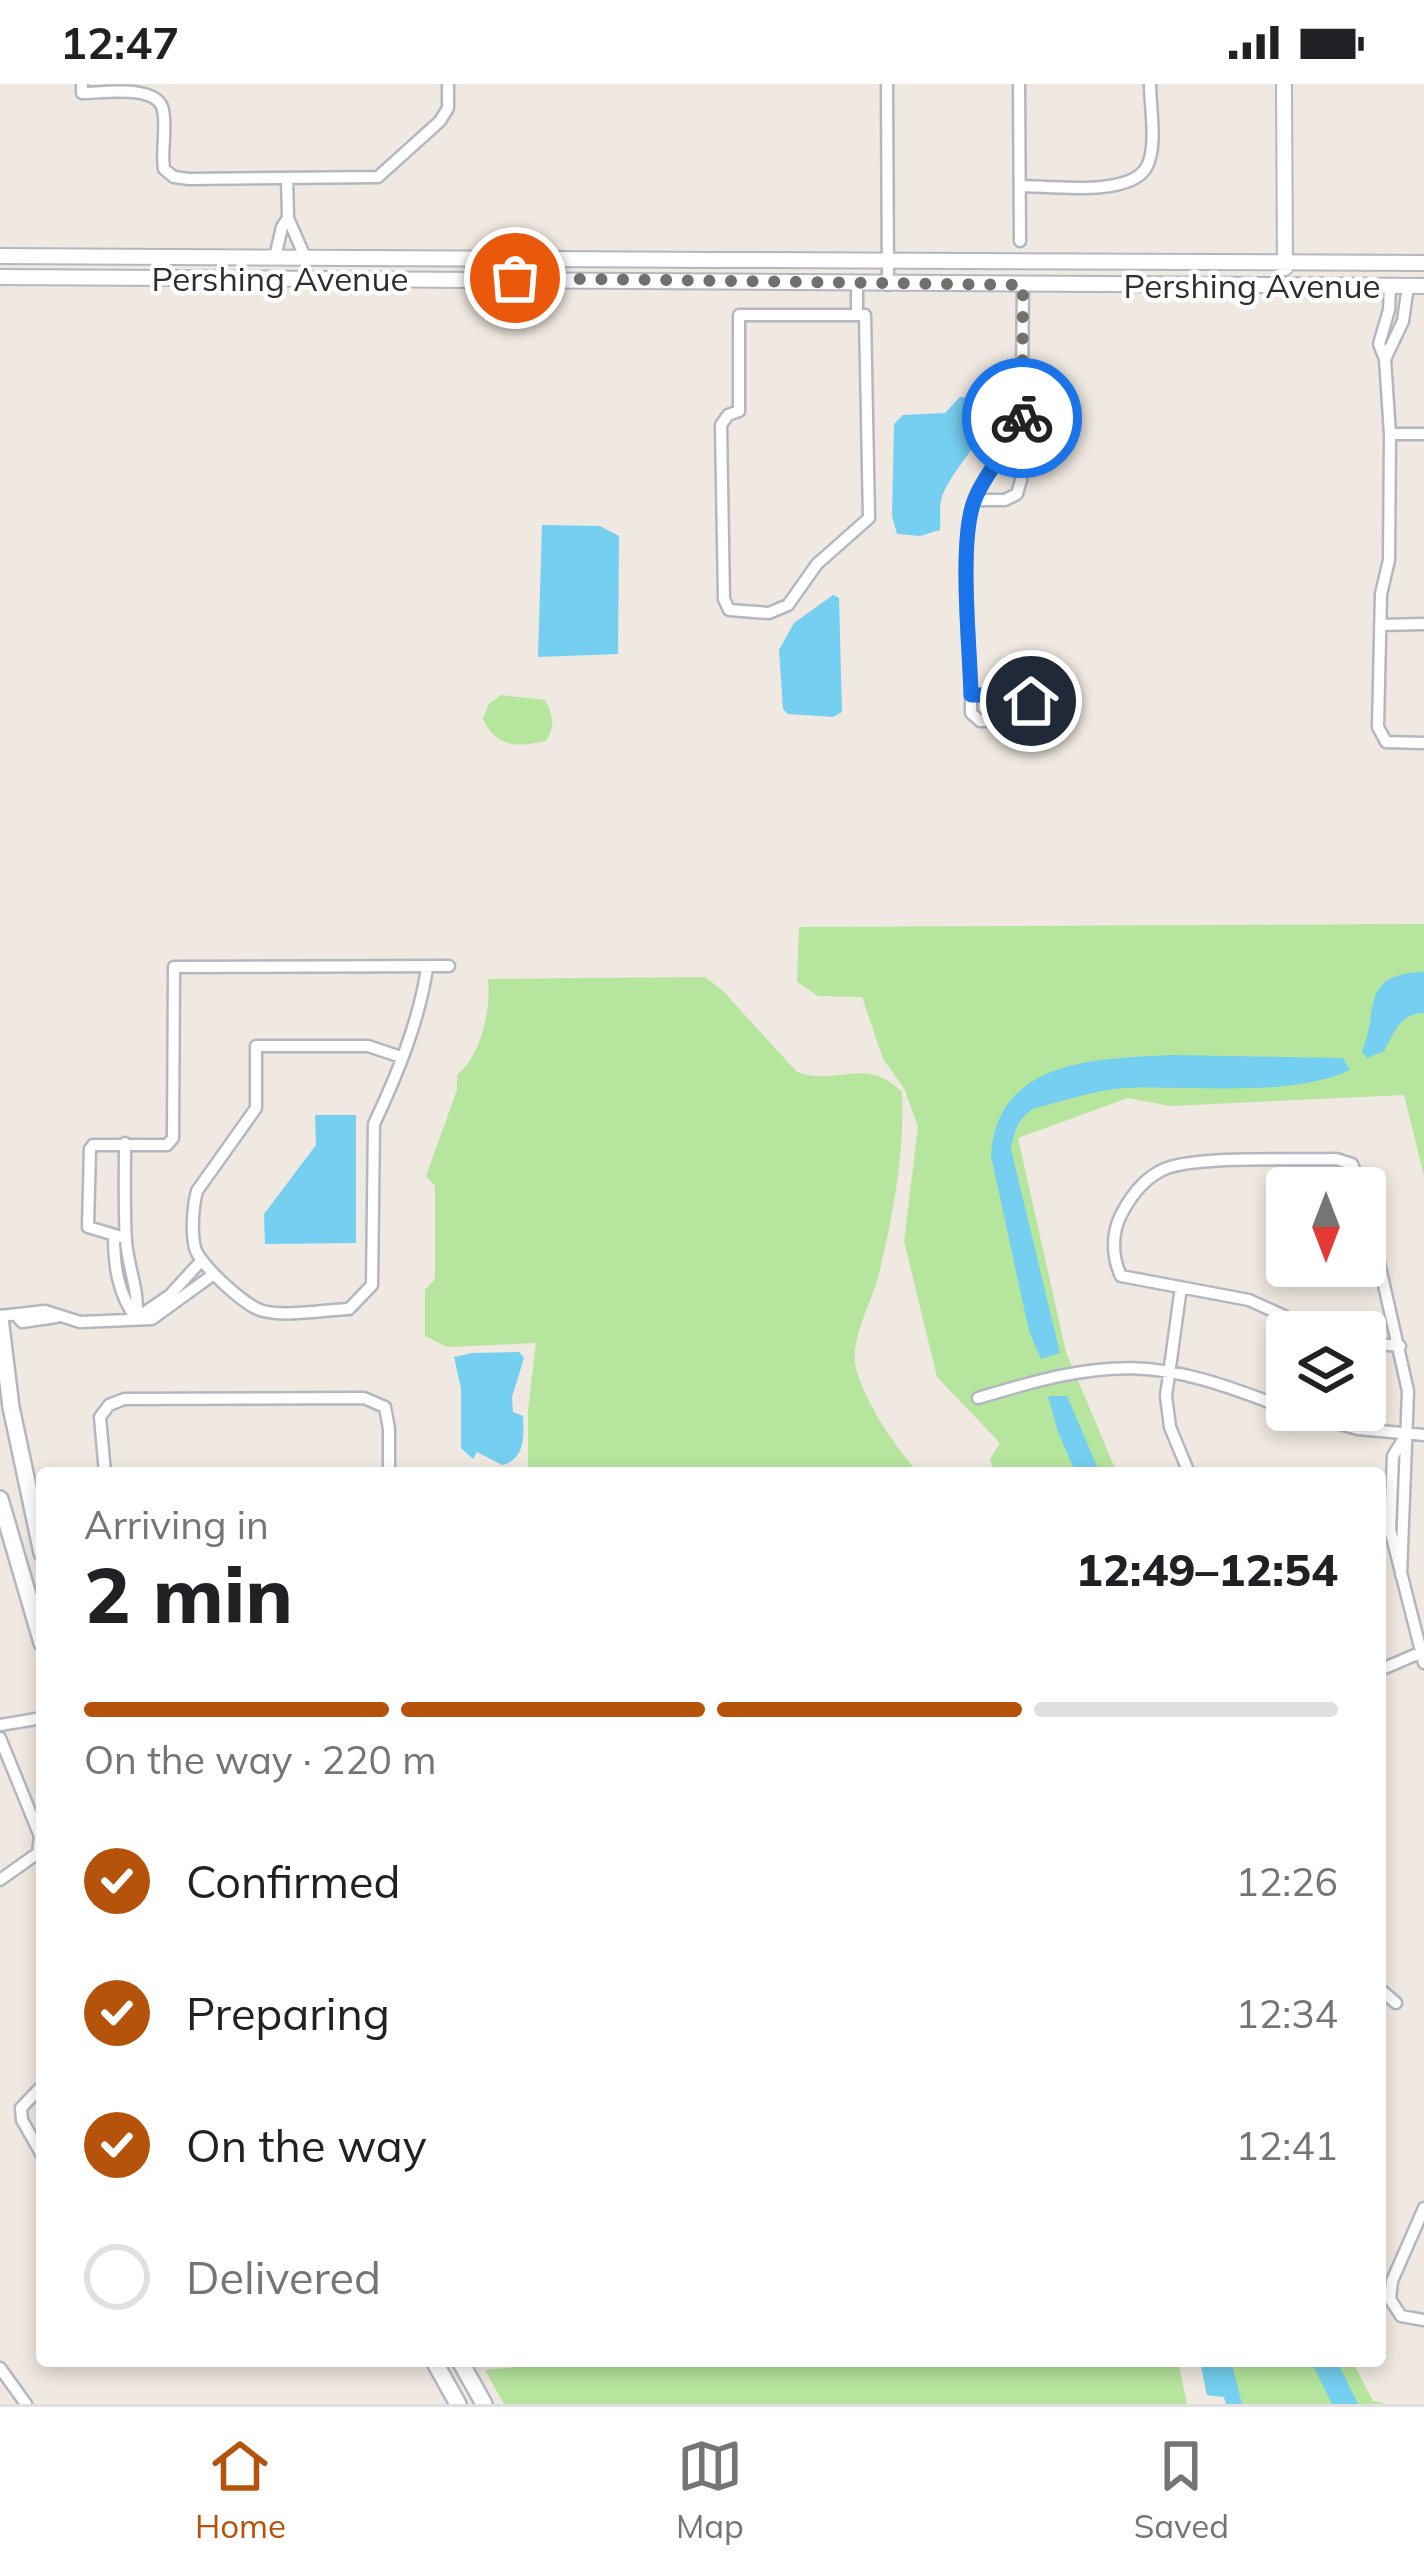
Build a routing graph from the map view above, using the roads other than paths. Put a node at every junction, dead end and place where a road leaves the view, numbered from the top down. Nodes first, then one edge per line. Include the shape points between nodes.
1 (82, 84) edge
2 (448, 84) edge
3 (887, 84) edge
4 (1019, 84) edge
5 (1150, 84) edge
6 (1284, 84) edge
7 (287, 178) junction
8 (1020, 186) junction
9 (288, 218) junction
10 (1020, 241) dead end
11 (0, 256) edge
12 (275, 256) junction
13 (305, 256) junction
14 (1424, 263) edge
15 (888, 264) junction
16 (1285, 264) junction
17 (0, 277) edge
18 (857, 284) junction
19 (888, 285) junction
20 (1023, 285) junction
21 (1285, 285) junction
22 (1390, 286) junction
23 (1416, 286) edge
24 (857, 315) junction
25 (1386, 323) junction
26 (1401, 329) junction
27 (1385, 359) junction
28 (1023, 417) junction
29 (1390, 434) junction
30 (1424, 434) edge
31 (974, 500) junction
32 (1424, 624) edge
33 (1380, 625) junction
34 (971, 695) junction
35 (1424, 743) edge
36 (449, 966) dead end
37 (427, 968) junction
38 (401, 1057) junction
39 (125, 1143) junction
40 (1353, 1167) edge
41 (120, 1237) junction
42 (202, 1260) junction
43 (214, 1274) junction
44 (1181, 1287) junction
45 (1386, 1287) edge
46 (1273, 1311) edge
47 (6, 1317) edge
48 (136, 1318) junction
49 (1386, 1345) edge
50 (1400, 1346) junction
51 (2, 1354) edge
52 (1170, 1370) junction
53 (978, 1398) dead end
54 (1266, 1400) edge
55 (1372, 1431) edge
56 (1424, 1435) edge
57 (1406, 1436) junction
58 (104, 1467) edge
59 (389, 1467) edge
60 (1187, 1467) edge
61 (0, 1498) edge
62 (36, 1518) edge
63 (36, 1622) edge
64 (1423, 1656) edge
65 (1386, 1668) edge
66 (36, 1719) edge
67 (0, 1725) edge
68 (0, 1738) edge
69 (36, 1826) edge
70 (36, 1853) edge
71 (0, 1880) edge
72 (1386, 1994) edge
73 (1396, 2003) dead end
74 (36, 2092) edge
75 (36, 2144) edge
76 (1424, 2208) edge
77 (1421, 2223) edge
78 (1424, 2320) edge
79 (437, 2367) edge
80 (464, 2367) edge
81 (0, 2368) edge
82 (473, 2383) junction
83 (455, 2398) edge
84 (26, 2404) edge
85 (484, 2404) edge

1 - 7 street via 82,93 158,99 163,164 174,177
2 - 7 street via 440,122 378,177
3 - 15 street
4 - 8 street
5 - 8 street via 1150,152 1132,181
6 - 16 street
7 - 9 street
8 - 10 street
9 - 12 street
9 - 13 street
11 - 12 street, Pershing Avenue
12 - 13 street, Pershing Avenue
13 - 15 street, Pershing Avenue
14 - 16 street, Pershing Avenue
15 - 16 street, Pershing Avenue
15 - 19 street
16 - 21 street
17 - 18 street, Pershing Avenue
18 - 19 street, Pershing Avenue
18 - 24 street
19 - 20 street, Pershing Avenue
20 - 21 street, Pershing Avenue
20 - 28 street
21 - 22 street, Pershing Avenue
22 - 23 street, Pershing Avenue
22 - 25 street
23 - 26 street
24 - 24 street via 865,315 868,518 817,564 788,605 769,613 730,610 721,425 740,411 739,315
25 - 26 street
25 - 27 street via 1379,344
26 - 27 street
27 - 29 street
28 - 31 street
28 - 31 street via 1017,494
29 - 30 street
29 - 33 street via 1390,560
31 - 34 street via 967,522
32 - 33 street
33 - 35 street via 1378,727 1385,742
34 - 34 street via 980,721 1031,715 1022,695
36 - 37 street
37 - 38 street
37 - 39 street via 174,967 173,1138 167,1145
38 - 42 street via 368,1046 256,1046 256,1108 194,1202 194,1251
38 - 43 street via 374,1124 372,1285 360,1302 271,1313
39 - 41 street
39 - 41 street via 93,1145 88,1226
40 - 44 street via 1336,1159 1168,1168 1147,1179 1117,1221 1113,1252 1121,1276
41 - 48 street via 125,1304
42 - 43 street
42 - 48 street
43 - 48 street via 164,1314
44 - 46 street
44 - 52 street
45 - 50 street
47 - 48 street via 45,1311 98,1322
47 - 51 main road
49 - 50 street
50 - 57 street
51 - 62 main road
52 - 53 street via 1116,1365 1063,1372
52 - 54 street
52 - 60 street via 1170,1427
55 - 57 street
56 - 57 street
57 - 64 street via 1393,1456 1390,1529
58 - 59 street via 100,1417 124,1400 376,1400 388,1417
61 - 63 main road
64 - 65 street
66 - 67 street
68 - 69 street
70 - 71 street
72 - 73 street
74 - 75 street via 21,2108
76 - 77 street
77 - 78 street via 1391,2281 1390,2300 1401,2316
79 - 83 main road
80 - 82 main road
81 - 84 street
82 - 83 street
82 - 85 main road

